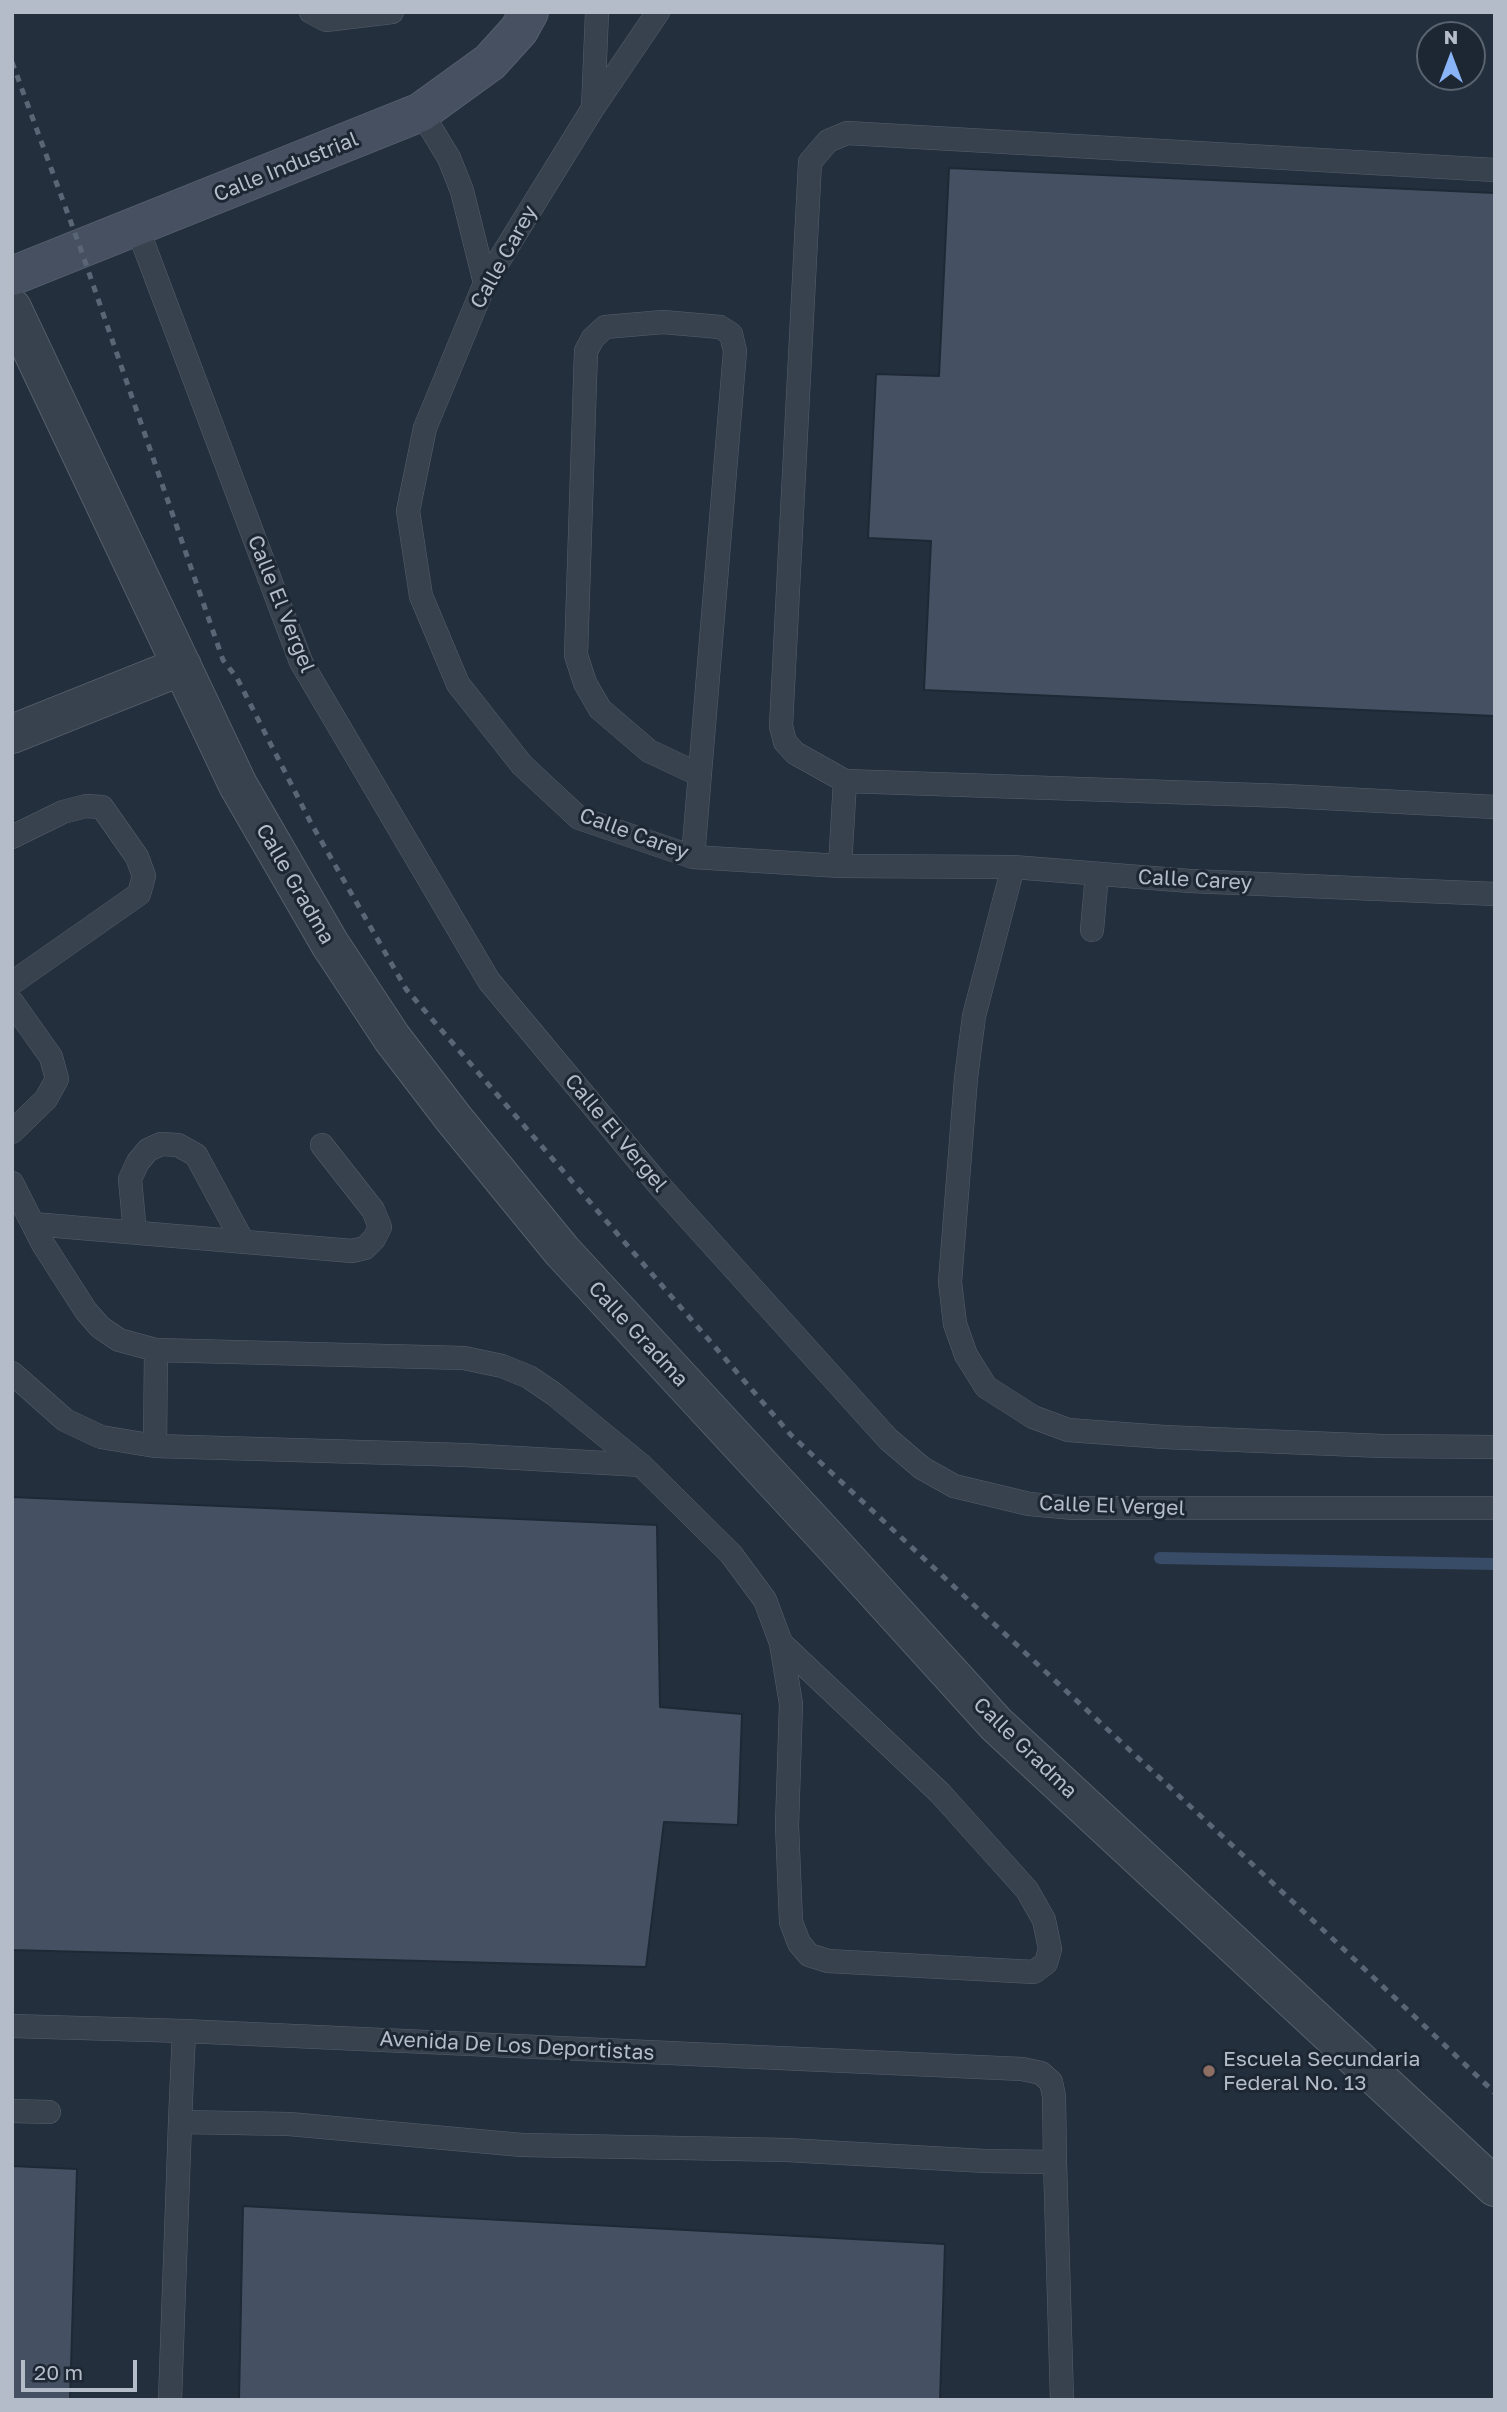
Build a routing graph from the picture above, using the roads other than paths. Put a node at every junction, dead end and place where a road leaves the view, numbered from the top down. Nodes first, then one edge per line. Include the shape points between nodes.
1 (311, 12) edge
2 (392, 12) edge
3 (529, 12) edge
4 (597, 12) edge
5 (658, 12) edge
6 (593, 108) junction
7 (421, 112) junction
8 (1495, 170) edge
9 (138, 227) junction
10 (12, 276) edge
11 (485, 283) junction
12 (12, 308) edge
13 (182, 666) junction
14 (12, 734) edge
15 (700, 775) junction
16 (845, 781) junction
17 (1495, 807) edge
18 (12, 837) edge
19 (693, 858) junction
20 (840, 866) junction
21 (1013, 867) junction
22 (1097, 874) junction
23 (1495, 894) edge
24 (1092, 930) dead end
25 (12, 983) edge
26 (12, 1002) edge
27 (12, 1132) edge
28 (322, 1145) dead end
29 (12, 1183) edge
30 (33, 1224) junction
31 (135, 1233) junction
32 (243, 1242) junction
33 (156, 1350) junction
34 (12, 1373) edge
35 (155, 1446) junction
36 (1495, 1447) edge
37 (641, 1465) junction
38 (1495, 1508) edge
39 (781, 1643) junction
40 (12, 2026) edge
41 (184, 2031) junction
42 (12, 2110) edge
43 (49, 2112) dead end
44 (180, 2122) junction
45 (1055, 2162) junction
46 (1495, 2187) edge
47 (170, 2400) edge
48 (1062, 2400) edge

1 - 2 lane via 326,20
3 - 7 main road, Calle Industrial via 490,62
4 - 6 lane
5 - 6 lane, Calle Carey
6 - 11 lane, Calle Carey
7 - 9 main road, Calle Industrial
7 - 11 lane via 449,158 462,191
8 - 16 lane via 847,134 828,141 810,162 781,726 785,742 794,752
9 - 10 main road, Calle Industrial
9 - 38 lane, Calle El Vergel via 301,662 489,981 659,1185 888,1439 922,1468 954,1486 1030,1504 1074,1508
11 - 19 lane, Calle Carey via 425,428 408,511 421,596 458,684 522,765 579,818
12 - 13 street, Calle Gradma
13 - 14 street
13 - 46 street, Calle Gradma via 238,785 330,944 392,1038 562,1251 996,1724
15 - 15 lane via 734,351 731,334 720,327 663,322 605,327 586,351 576,655 600,709 649,751
15 - 19 lane
16 - 17 lane
16 - 20 lane
18 - 25 lane via 63,812 102,807 138,858 144,876 139,894
19 - 20 lane, Calle Carey
20 - 21 lane, Calle Carey
21 - 22 lane, Calle Carey
21 - 36 lane via 974,1016 950,1282 955,1324 966,1355 986,1387 1033,1417 1068,1430
22 - 23 lane, Calle Carey
22 - 24 lane
26 - 27 lane via 51,1057 57,1079 46,1099
28 - 32 lane via 373,1210 380,1227 374,1239 365,1248 352,1251
29 - 30 lane
30 - 31 lane
30 - 33 lane via 100,1327 119,1339
31 - 32 lane
31 - 32 lane via 130,1179 138,1162 161,1144 178,1144 196,1156
33 - 35 lane
33 - 37 lane via 464,1358 502,1366 554,1394
34 - 35 lane via 65,1420 101,1437
35 - 37 lane via 478,1455
37 - 39 lane via 731,1554 765,1600
39 - 39 lane via 791,1704 787,1825 791,1922 809,1955 828,1961 1034,1972 1046,1963 1050,1949 1044,1920 1027,1890 940,1793
40 - 41 lane, Avenida De Los Deportistas
41 - 44 lane
41 - 45 lane, Avenida De Los Deportistas via 1022,2069 1041,2073 1051,2082
42 - 43 lane
44 - 45 lane via 289,2124 522,2145
44 - 47 lane
45 - 48 lane

